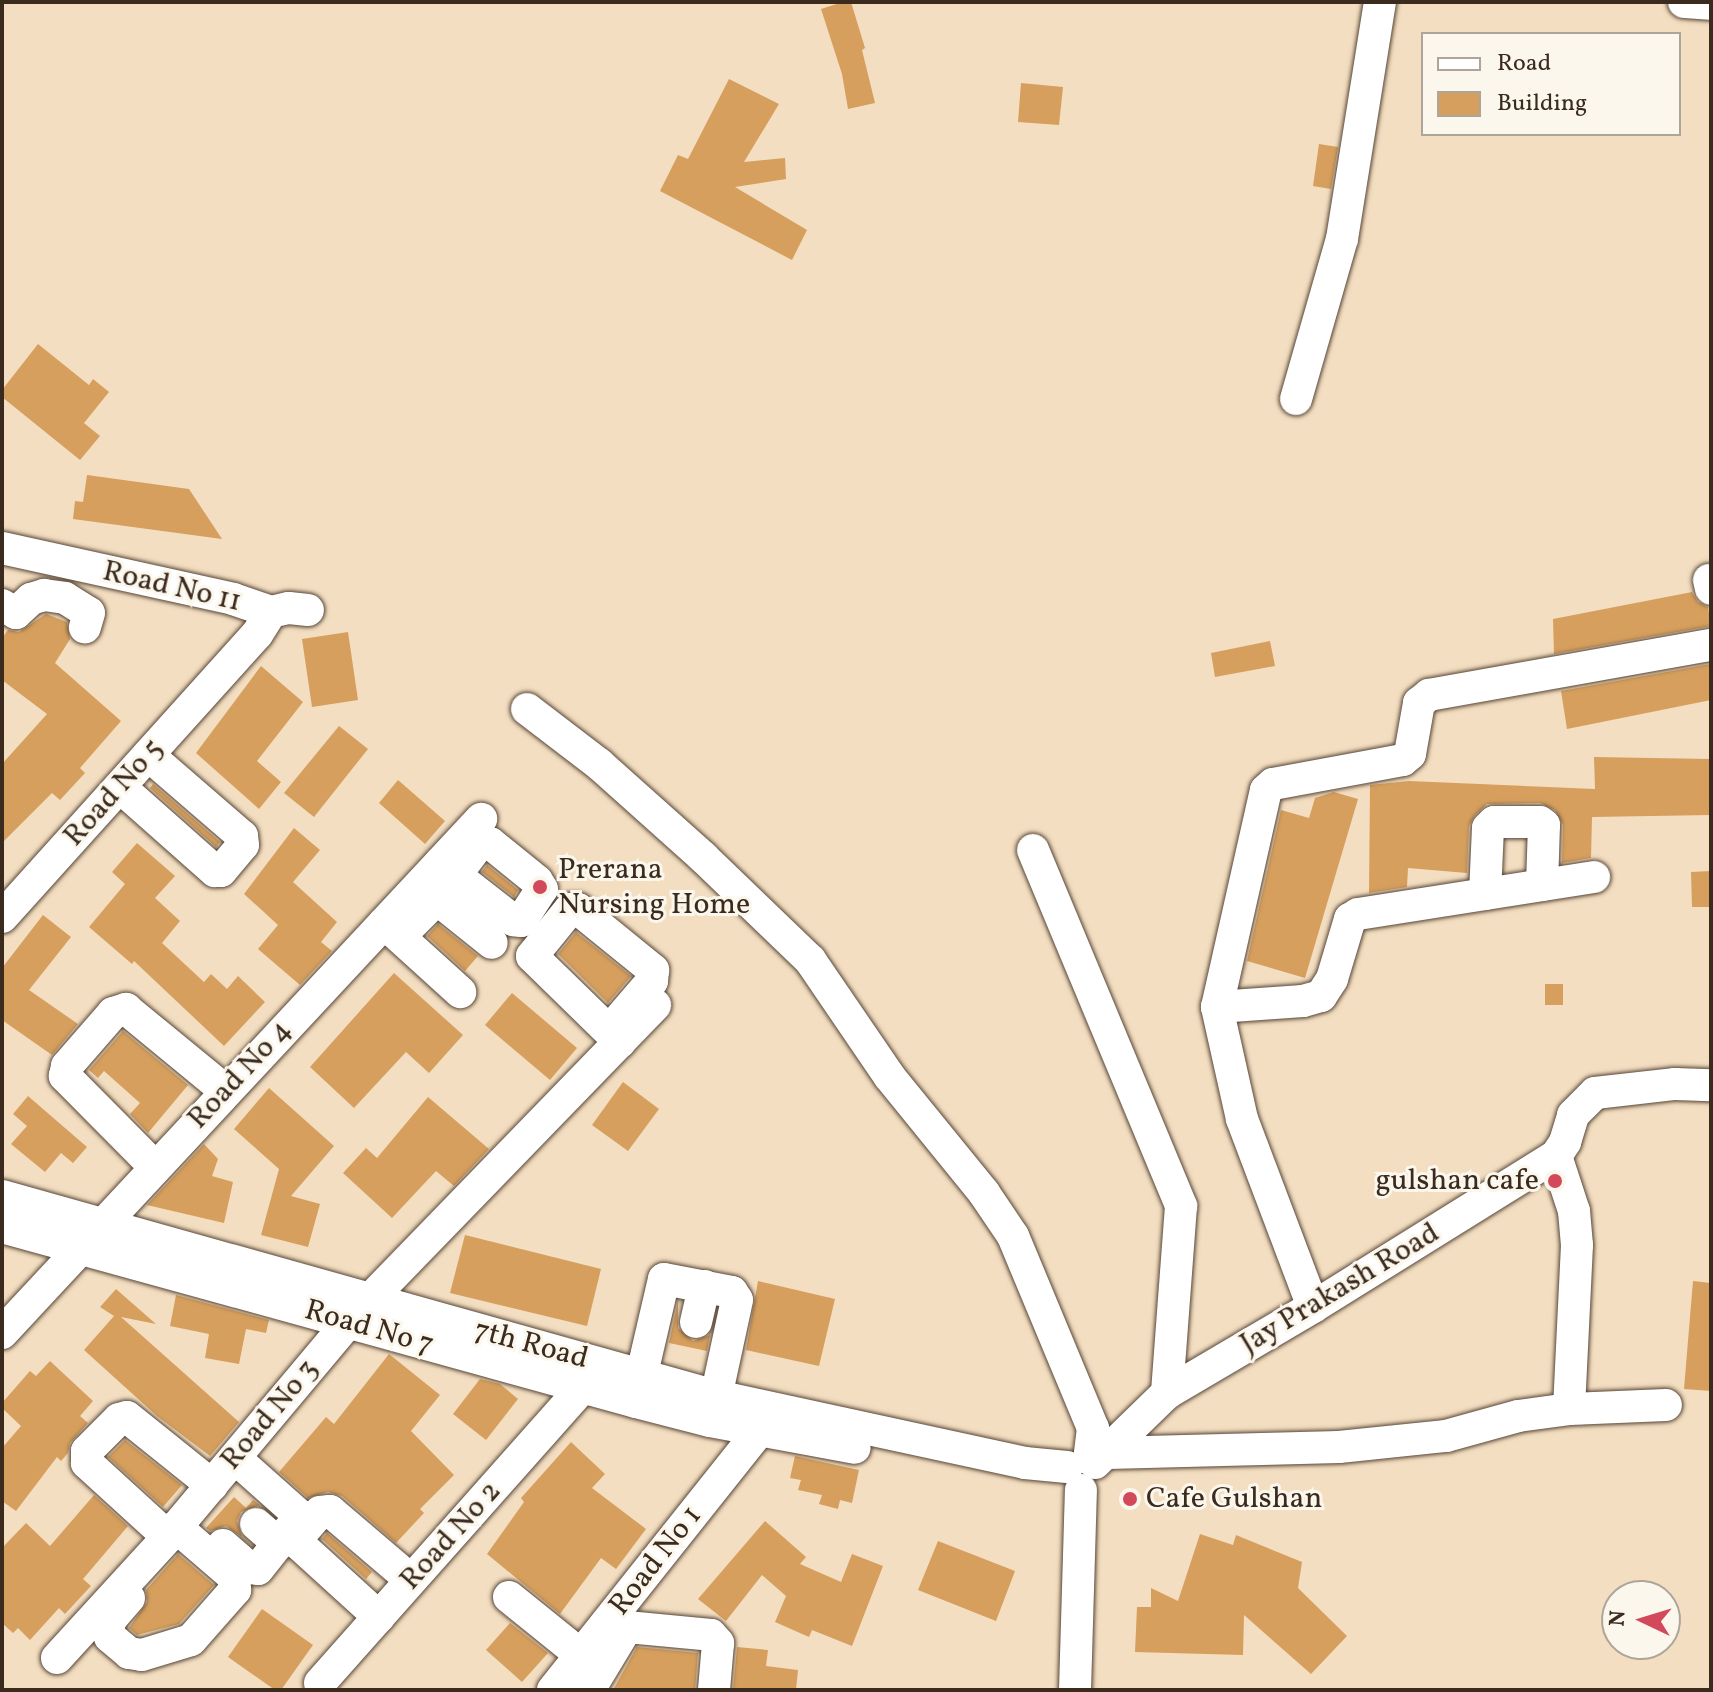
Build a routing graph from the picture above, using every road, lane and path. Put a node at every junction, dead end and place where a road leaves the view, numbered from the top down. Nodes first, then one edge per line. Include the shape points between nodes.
1 (1380, 2) edge
2 (1684, 2) edge
3 (1711, 4) edge
4 (1296, 399) dead end
5 (7, 555) edge
6 (2, 605) edge
7 (308, 610) dead end
8 (271, 612) junction
9 (85, 627) dead end
10 (1711, 645) edge
11 (227, 668) joint
12 (527, 709) dead end
13 (155, 761) junction
14 (127, 793) junction
15 (481, 819) dead end
16 (1033, 850) dead end
17 (1594, 877) dead end
18 (1542, 885) junction
19 (1485, 894) junction
20 (2, 917) edge
21 (408, 926) junction
22 (492, 943) dead end
23 (460, 992) dead end
24 (655, 1005) dead end
25 (1217, 1007) junction
26 (1711, 1085) edge
27 (206, 1087) junction
28 (151, 1149) junction
29 (1556, 1156) junction
30 (2, 1196) edge
31 (102, 1222) junction
32 (2, 1227) edge
33 (79, 1249) junction
34 (704, 1286) junction
35 (1313, 1307) junction
36 (359, 1311) junction
37 (696, 1322) dead end
38 (2, 1333) edge
39 (592, 1376) junction
40 (639, 1388) junction
41 (1167, 1393) junction
42 (1666, 1405) dead end
43 (713, 1408) junction
44 (1569, 1409) junction
45 (768, 1421) junction
46 (235, 1458) junction
47 (1085, 1469) junction
48 (204, 1479) junction
49 (174, 1527) junction
50 (403, 1573) junction
51 (509, 1597) dead end
52 (112, 1608) junction
53 (371, 1609) junction
54 (617, 1626) junction
55 (581, 1655) junction
56 (57, 1658) dead end
57 (320, 1683) dead end
58 (573, 1686) edge
59 (714, 1690) edge
60 (1075, 1690) edge

1 - 4 street via 1342,239
2 - 3 street
5 - 8 street, Road No 11 via 233,599
6 - 9 street via 16,613 44,595 65,598 89,613
7 - 8 street
8 - 11 street, Road No 11
10 - 25 street via 1429,695 1419,703 1410,754 1403,760 1273,784 1266,790
11 - 13 street, Road No 5
12 - 47 street via 657,815 810,960 889,1076 984,1193 1013,1236 1093,1428
13 - 14 street, Road No 5
13 - 14 street via 242,836 243,845 221,871
14 - 20 street, Road No 5
15 - 21 street, Road No 4
16 - 41 street via 1181,1206
17 - 18 street
18 - 19 street
18 - 19 street via 1544,825 1494,822 1488,828
19 - 25 street via 1358,914 1350,919 1332,979 1321,996
21 - 22 street via 437,899
21 - 23 street
21 - 27 street, Road No 4
24 - 36 street, Road No 3 via 614,1036
25 - 35 street via 1242,1119
26 - 29 street via 1595,1093 1573,1115
27 - 28 street, Road No 4
27 - 28 street via 126,1009 113,1013 65,1071 68,1083
28 - 31 street, Road No 4
29 - 35 street, Jay Prakash Road
29 - 44 street via 1574,1211 1577,1245
30 - 31 street
31 - 33 street, Road No 4
31 - 36 street
32 - 33 street, Road No 7
33 - 36 street, Road No 7
33 - 38 street, Road No 4
34 - 37 street
34 - 40 street via 668,1279 661,1283
34 - 43 street via 732,1292 737,1300
35 - 41 street, Jay Prakash Road
36 - 39 street, Road No 7
36 - 46 street, Road No 3
39 - 40 street, Road No 7
39 - 50 street, Road No 2
40 - 43 street, Road No 7
41 - 47 street, Jay Prakash Road
42 - 44 street, Road No 7
43 - 45 street, Road No 7
44 - 47 street, Road No 7 via 1518,1416 1446,1436
45 - 47 street, Road No 7 via 1020,1478
45 - 54 street, Road No 1
46 - 48 street, Road No 3
46 - 49 street via 299,1513 300,1521 268,1534 258,1569
47 - 60 street
48 - 49 street, Road No 3
48 - 49 street via 127,1417 87,1451 87,1463
49 - 52 street, Road No 3
49 - 52 street via 234,1577 235,1590 183,1646 142,1655 129,1653 110,1637
50 - 53 street, Road No 2
50 - 53 street via 330,1511 320,1512 300,1535 300,1545
51 - 55 street
52 - 56 street, Road No 3
53 - 57 street, Road No 2
54 - 55 street, Road No 1
54 - 58 street
54 - 59 street via 716,1638
55 - 58 street, Road No 1

